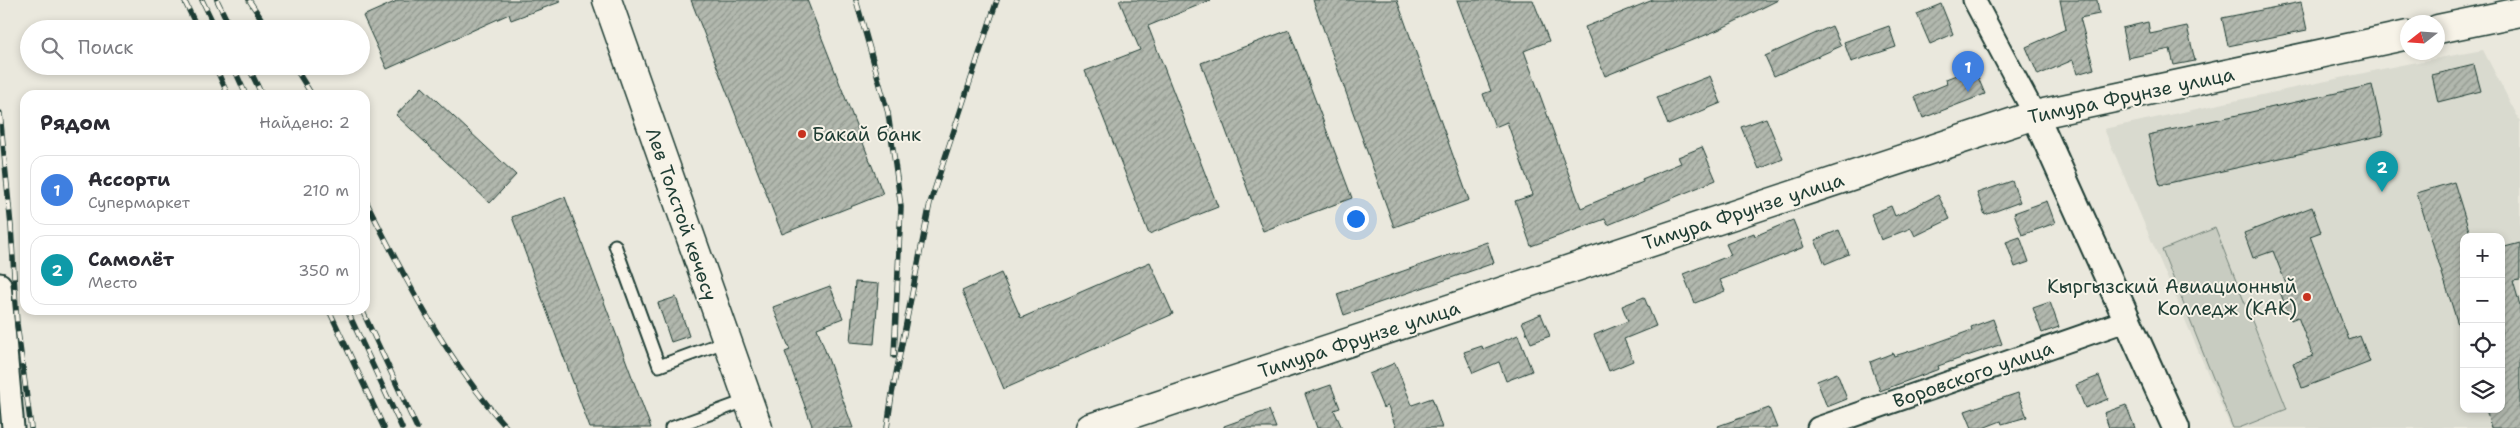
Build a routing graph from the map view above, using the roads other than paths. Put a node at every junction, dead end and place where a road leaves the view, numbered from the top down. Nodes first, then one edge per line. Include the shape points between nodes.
1 (607, 0) edge
2 (1974, 0) edge
3 (2507, 9) edge
4 (2445, 27) edge
5 (2400, 37) edge
6 (2035, 115) junction
7 (615, 245) dead end
8 (0, 284) edge
9 (2128, 320) junction
10 (727, 341) junction
11 (4, 366) edge
12 (748, 400) junction
13 (13, 428) edge
14 (671, 428) edge
15 (758, 428) edge
16 (1090, 428) edge
17 (1818, 428) edge
18 (2176, 428) edge

1 - 10 main road, Лев Толстой көчөсү
2 - 6 street
3 - 4 main road
5 - 6 main road, Тимура Фрунзе улица
6 - 9 street
6 - 16 main road, Тимура Фрунзе улица
7 - 10 lane via 659,366
8 - 11 street
9 - 17 street, Воровского улица
9 - 18 street
10 - 12 main road, Лев Толстой көчөсү
11 - 13 street
12 - 14 lane
12 - 15 main road, Лев Толстой көчөсү

